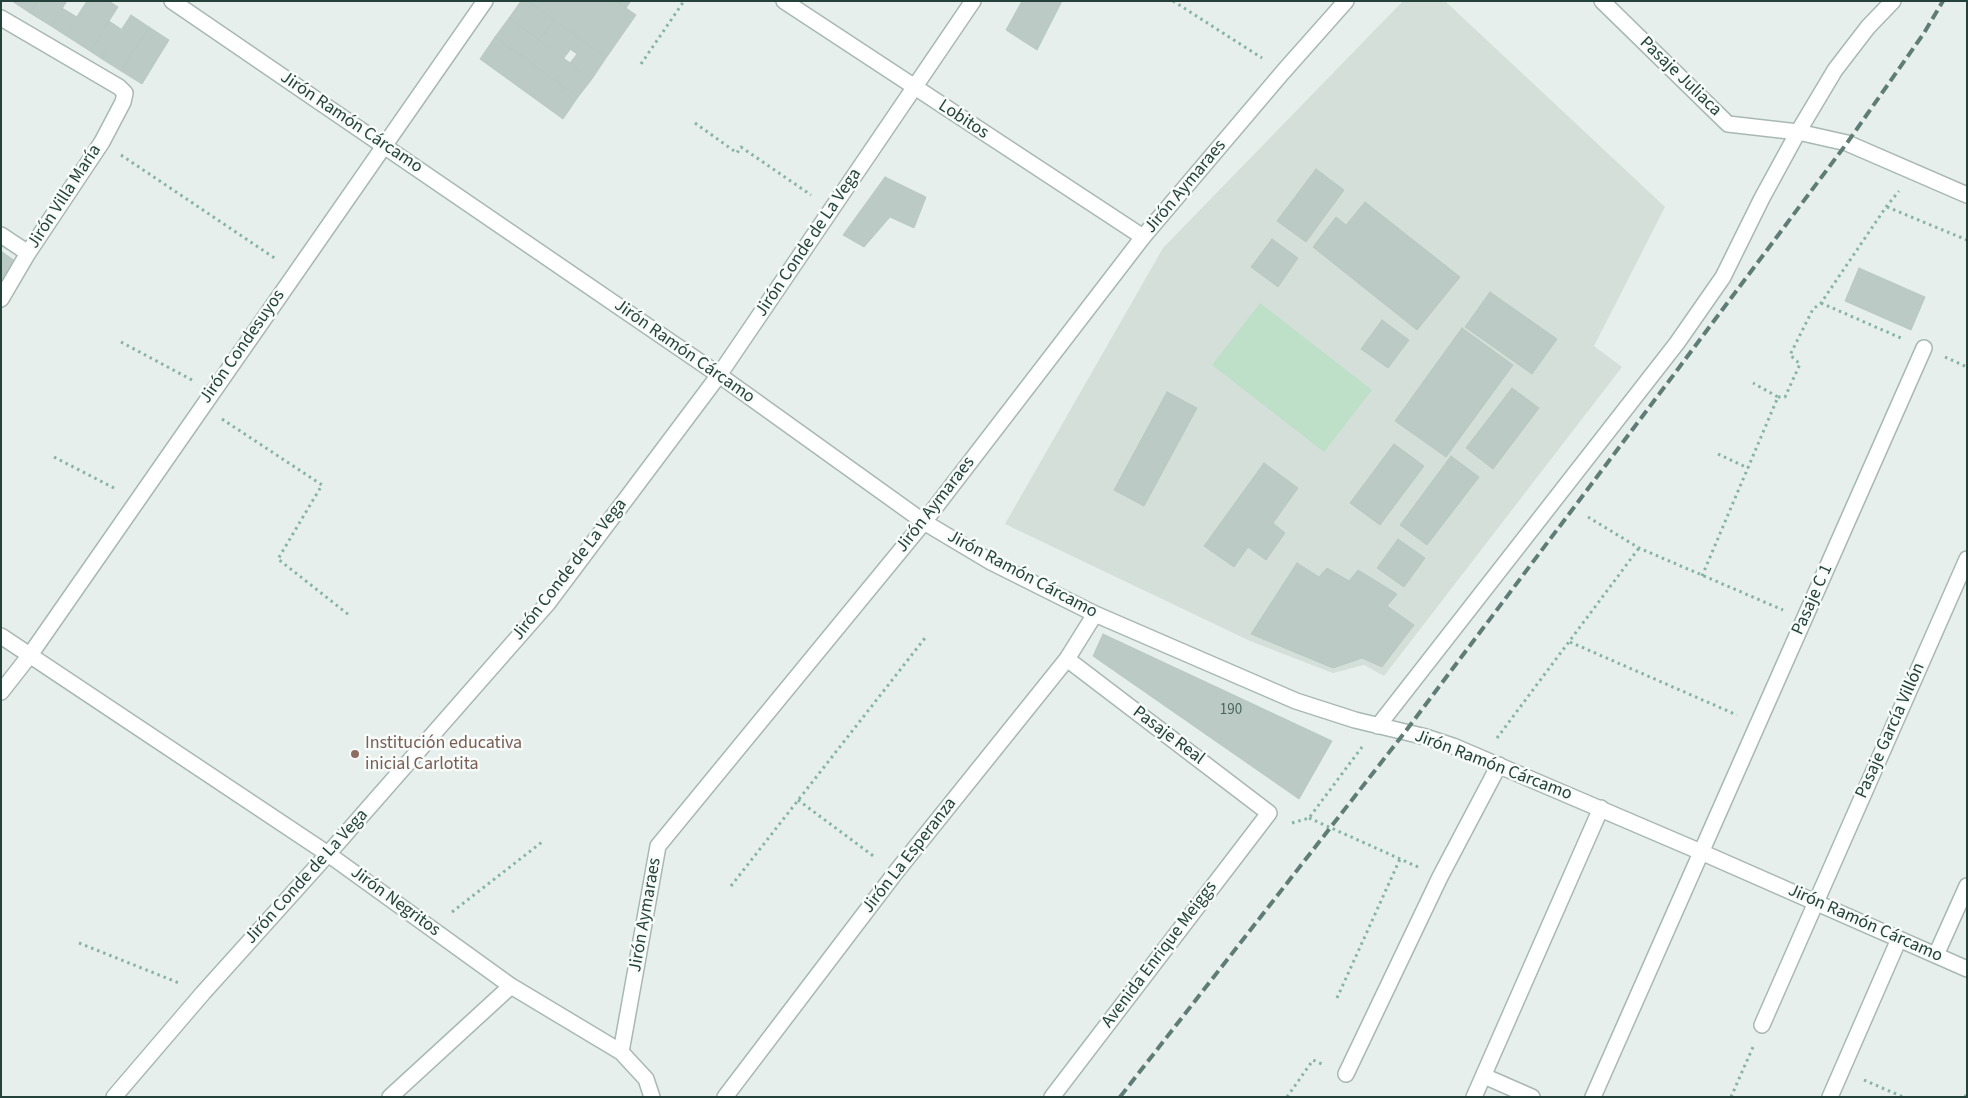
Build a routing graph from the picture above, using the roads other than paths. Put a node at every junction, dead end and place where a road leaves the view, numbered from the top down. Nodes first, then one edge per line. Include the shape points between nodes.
1 (172, 1) edge
2 (485, 1) edge
3 (784, 1) edge
4 (973, 1) edge
5 (1346, 1) edge
6 (1602, 1) edge
7 (1893, 1) edge
8 (1, 18) edge
9 (916, 88) junction
10 (1798, 132) junction
11 (384, 145) junction
12 (1967, 195) edge
13 (1, 235) edge
14 (1143, 237) junction
15 (28, 253) junction
16 (1, 299) edge
17 (1924, 348) road end
18 (719, 375) junction
19 (924, 522) junction
20 (1967, 559) edge
21 (1095, 614) junction
22 (1, 636) edge
23 (30, 655) junction
24 (1067, 659) junction
25 (1, 692) edge
26 (1378, 726) junction
27 (1499, 765) junction
28 (1601, 808) junction
29 (1269, 812) joint
30 (1701, 852) junction
31 (328, 854) junction
32 (1967, 886) edge
33 (1816, 903) junction
34 (1899, 939) junction
35 (1936, 956) junction
36 (1967, 969) edge
37 (511, 986) junction
38 (1762, 1026) road end
39 (621, 1052) junction
40 (1346, 1074) dead end
41 (1484, 1076) junction
42 (652, 1096) edge
43 (114, 1097) edge
44 (390, 1097) edge
45 (725, 1097) edge
46 (1052, 1097) edge
47 (1474, 1097) edge
48 (1532, 1097) edge
49 (1593, 1097) edge
50 (1830, 1097) edge

1 - 11 street, Jirón Ramón Cárcamo
2 - 11 street, Jirón Condesuyos
3 - 9 street, Lobitos
4 - 9 street, Jirón Conde de La Vega
5 - 14 street, Jirón Aymaraes
6 - 10 street, Pasaje Juliaca via 1728,124
7 - 10 street via 1835,70
8 - 15 street, Jirón Villa María via 125,93 102,142
9 - 14 street, Lobitos
9 - 18 street, Jirón Conde de La Vega
10 - 12 street via 1847,142
10 - 26 street via 1723,277 1677,343
11 - 18 street, Jirón Ramón Cárcamo
11 - 23 street, Jirón Condesuyos
13 - 15 street
14 - 19 street, Jirón Aymaraes
15 - 16 street, Jirón Villa María
17 - 30 street, Pasaje C 1
18 - 19 street, Jirón Ramón Cárcamo
18 - 31 street, Jirón Conde de La Vega via 548,603
19 - 21 street, Jirón Ramón Cárcamo via 991,562
19 - 39 street, Jirón Aymaraes via 658,846
20 - 33 street, Pasaje García Villón
21 - 24 street, Jirón La Esperanza
21 - 26 street, Jirón Ramón Cárcamo via 1296,702
22 - 23 street, Jirón Negritos
23 - 25 street, Jirón Condesuyos
23 - 31 street, Jirón Negritos
24 - 29 street, Pasaje Real
24 - 45 street, Jirón La Esperanza via 896,872
26 - 27 street, Jirón Ramón Cárcamo via 1426,737
27 - 28 street, Jirón Ramón Cárcamo
27 - 40 street via 1440,877
28 - 30 street, Jirón Ramón Cárcamo
28 - 41 street
29 - 46 street, Avenida Enrique Meiggs
30 - 33 street, Jirón Ramón Cárcamo
30 - 49 street, Pasaje C 1
31 - 37 street, Jirón Negritos
31 - 43 street, Jirón Conde de La Vega
32 - 35 street
33 - 34 street, Jirón Ramón Cárcamo
33 - 38 street, Pasaje García Villón
34 - 35 street, Jirón Ramón Cárcamo
34 - 50 street
35 - 36 street, Jirón Ramón Cárcamo
37 - 39 street, Jirón Negritos
37 - 44 street
39 - 42 street, Jirón Negritos via 646,1080
41 - 47 street
41 - 48 street

